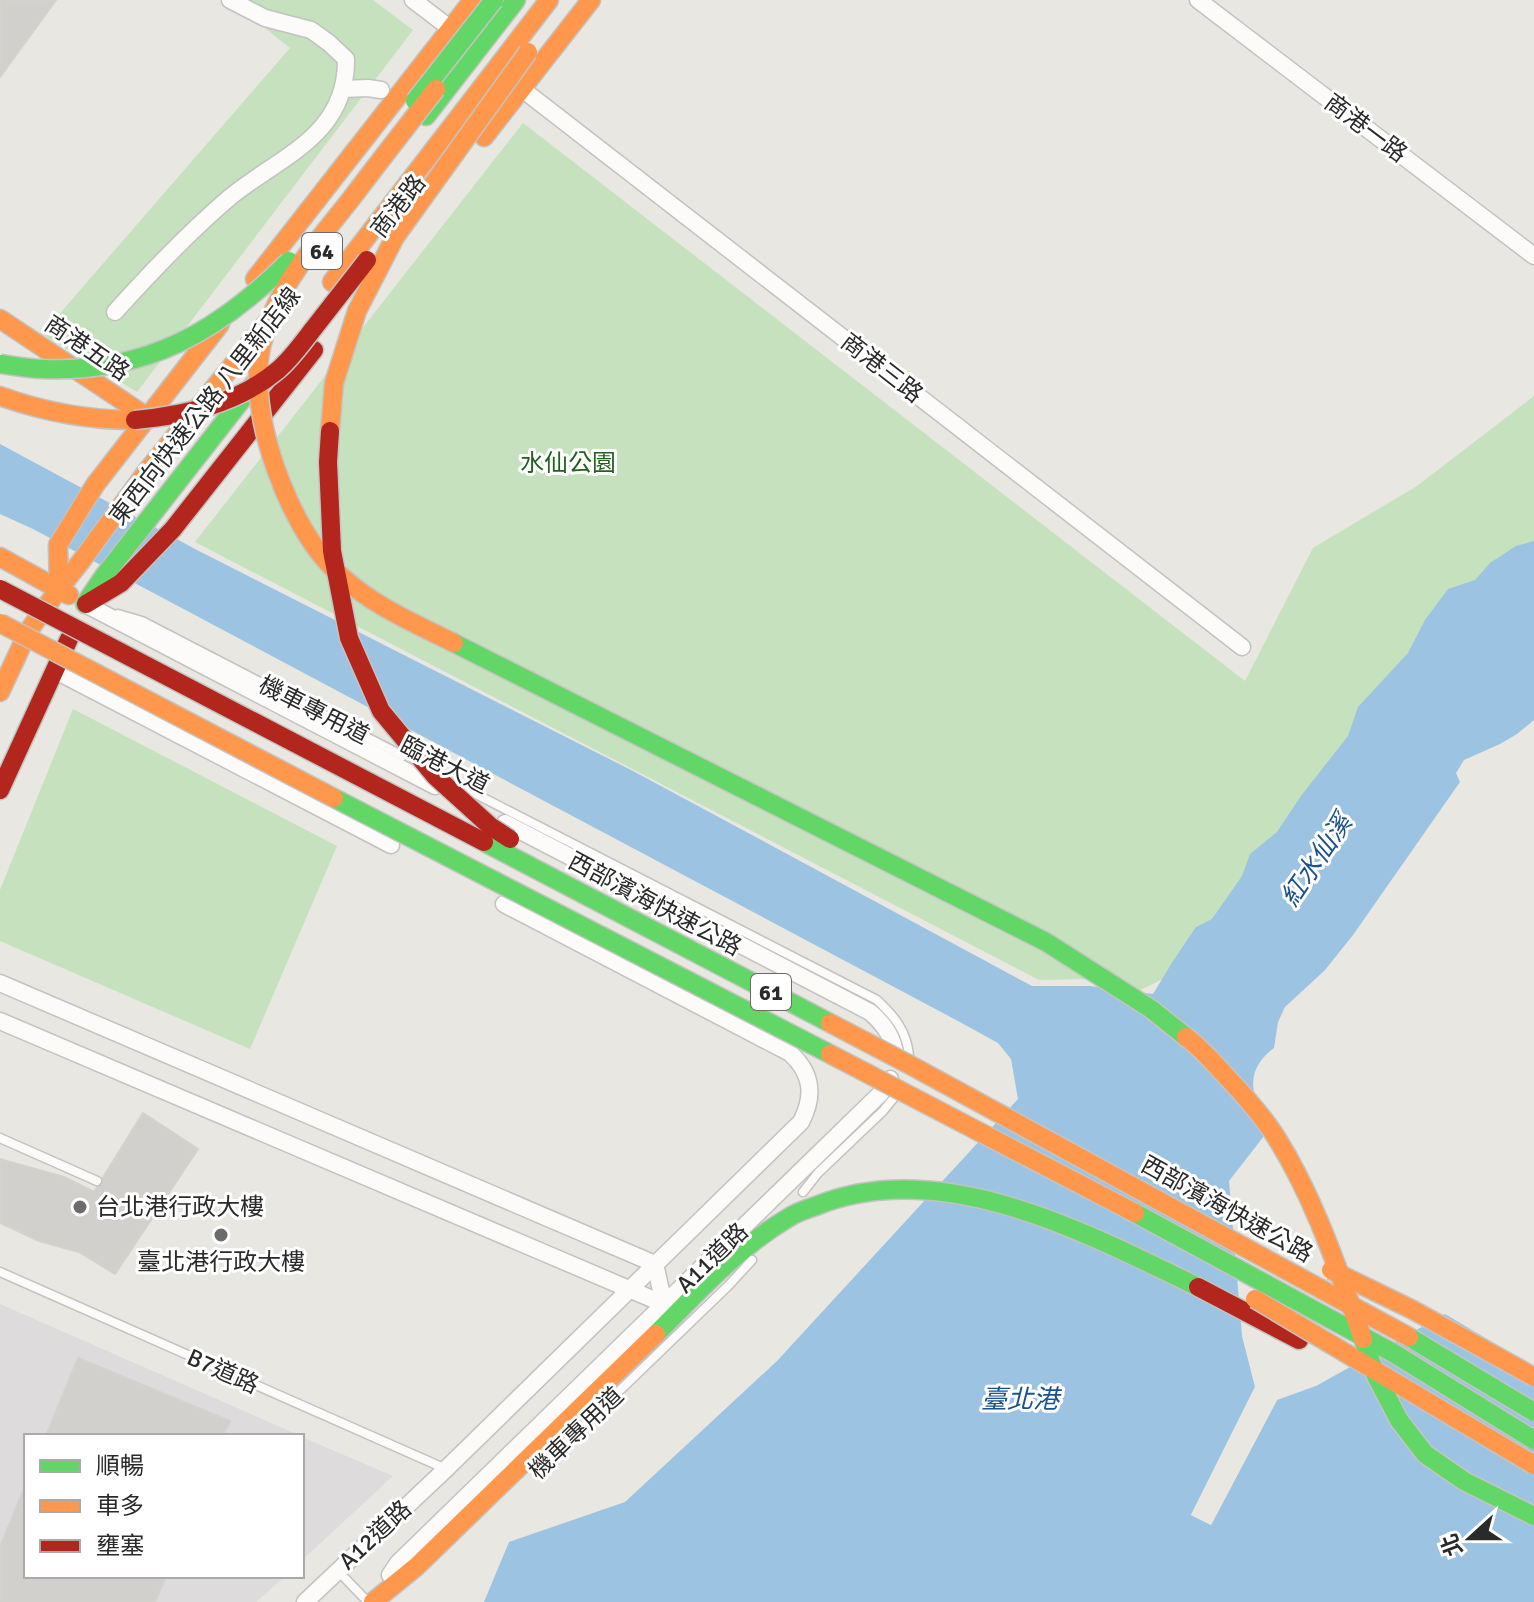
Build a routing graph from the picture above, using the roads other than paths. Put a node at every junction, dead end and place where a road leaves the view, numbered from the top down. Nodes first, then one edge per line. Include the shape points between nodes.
1 (230, 0) edge
2 (413, 0) edge
3 (473, 0) edge
4 (494, 0) edge
5 (504, 0) edge
6 (516, 0) edge
7 (549, 0) edge
8 (569, 0) edge
9 (591, 0) edge
10 (1198, 0) edge
11 (451, 29) junction
12 (528, 52) junction
13 (343, 89) junction
14 (522, 89) junction
15 (381, 90) dead end
16 (1534, 256) edge
17 (115, 312) dead end
18 (0, 319) edge
19 (0, 364) edge
20 (0, 396) edge
21 (147, 417) junction
22 (0, 557) edge
23 (0, 589) edge
24 (59, 589) junction
25 (0, 599) edge
26 (85, 604) junction
27 (0, 614) edge
28 (0, 623) edge
29 (29, 630) junction
30 (1242, 647) dead end
31 (28, 660) edge
32 (0, 692) edge
33 (0, 790) edge
34 (693, 941) dead end
35 (705, 947) dead end
36 (655, 982) junction
37 (0, 983) edge
38 (694, 1003) junction
39 (806, 1010) junction
40 (870, 1012) joint
41 (0, 1021) edge
42 (0, 1138) edge
43 (97, 1181) dead end
44 (807, 1199) junction
45 (1276, 1244) dead end
46 (754, 1257) dead end
47 (655, 1264) junction
48 (1317, 1264) dead end
49 (0, 1272) edge
50 (630, 1289) junction
51 (664, 1304) junction
52 (1534, 1377) edge
53 (1534, 1412) edge
54 (1534, 1440) edge
55 (549, 1458) dead end
56 (1534, 1465) edge
57 (446, 1469) junction
58 (1534, 1479) edge
59 (476, 1488) joint
60 (1534, 1516) edge
61 (338, 1571) junction
62 (420, 1576) dead end
63 (305, 1602) edge
64 (372, 1602) edge

1 - 13 street via 265,18 311,30 329,43 346,59
2 - 11 street
3 - 11 main road
4 - 19 main road, bridge via 306,242 215,325 176,346 103,367 42,370
5 - 60 main road, bridge via 292,276 272,310 258,370 261,406 283,488 325,561 377,604 1046,942 1151,1009 1199,1047 1275,1135 1306,1191 1376,1376 1399,1420 1425,1454 1464,1481
6 - 24 main road, 東西向快速公路 八里新店線 / 64
7 - 26 main road, 東西向快速公路 八里新店線 / 64
8 - 12 main road
9 - 14 main road, 商港路
10 - 16 street, 商港一路
11 - 21 main road
12 - 20 main road, bridge via 295,353 261,382 212,406 135,420 87,419
12 - 39 main road, bridge via 395,237 357,311 334,383 328,462 332,551 349,638 381,711 435,776 490,826
13 - 15 street
13 - 17 street via 320,129 230,197
14 - 26 main road, 商港路 via 173,529 121,583
14 - 30 street, 商港三路
18 - 21 main road, 商港五路
21 - 24 main road via 58,545
22 - 24 main road, 臨港大道
23 - 39 main road, 西部濱海快速公路 / 61, bridge
24 - 26 main road, 臨港大道
24 - 29 main road
25 - 45 main road, bridge via 1025,1135
26 - 29 main road, 商港路
26 - 31 main road
26 - 40 street, 臨港大道 via 688,923
26 - 44 lane, 機車專用道 via 142,621 877,1000 903,1029 910,1062 907,1076 894,1099 818,1173
27 - 29 main road
28 - 54 main road, 西部濱海快速公路 / 61, bridge via 1149,1219 1395,1354
29 - 31 main road
31 - 32 main road
31 - 33 main road
31 - 36 street
31 - 56 main road, bridge via 104,670 773,1019 927,1104
34 - 36 lane via 678,973
35 - 38 lane via 690,979
36 - 38 street
37 - 47 street
38 - 47 street, A11道路 via 790,1053 803,1065 808,1109 801,1122
39 - 53 main road, 西部濱海快速公路 / 61, bridge via 1255,1251
40 - 51 street, A11道路 via 884,1024 896,1054 895,1072 886,1086
41 - 50 street
42 - 43 lane
44 - 58 main road, bridge via 901,1188 995,1201 1049,1220 1284,1332
44 - 64 main road via 744,1248 417,1566
46 - 55 lane, 機車專用道
47 - 50 street, A11道路
47 - 51 street
48 - 52 main road, bridge
49 - 57 lane, B7道路
50 - 51 street
50 - 57 street, A11道路
51 - 59 street, A11道路
57 - 61 street, A12道路
59 - 64 street, A12道路 via 398,1563
61 - 63 street, A12道路
61 - 64 lane
62 - 64 lane

